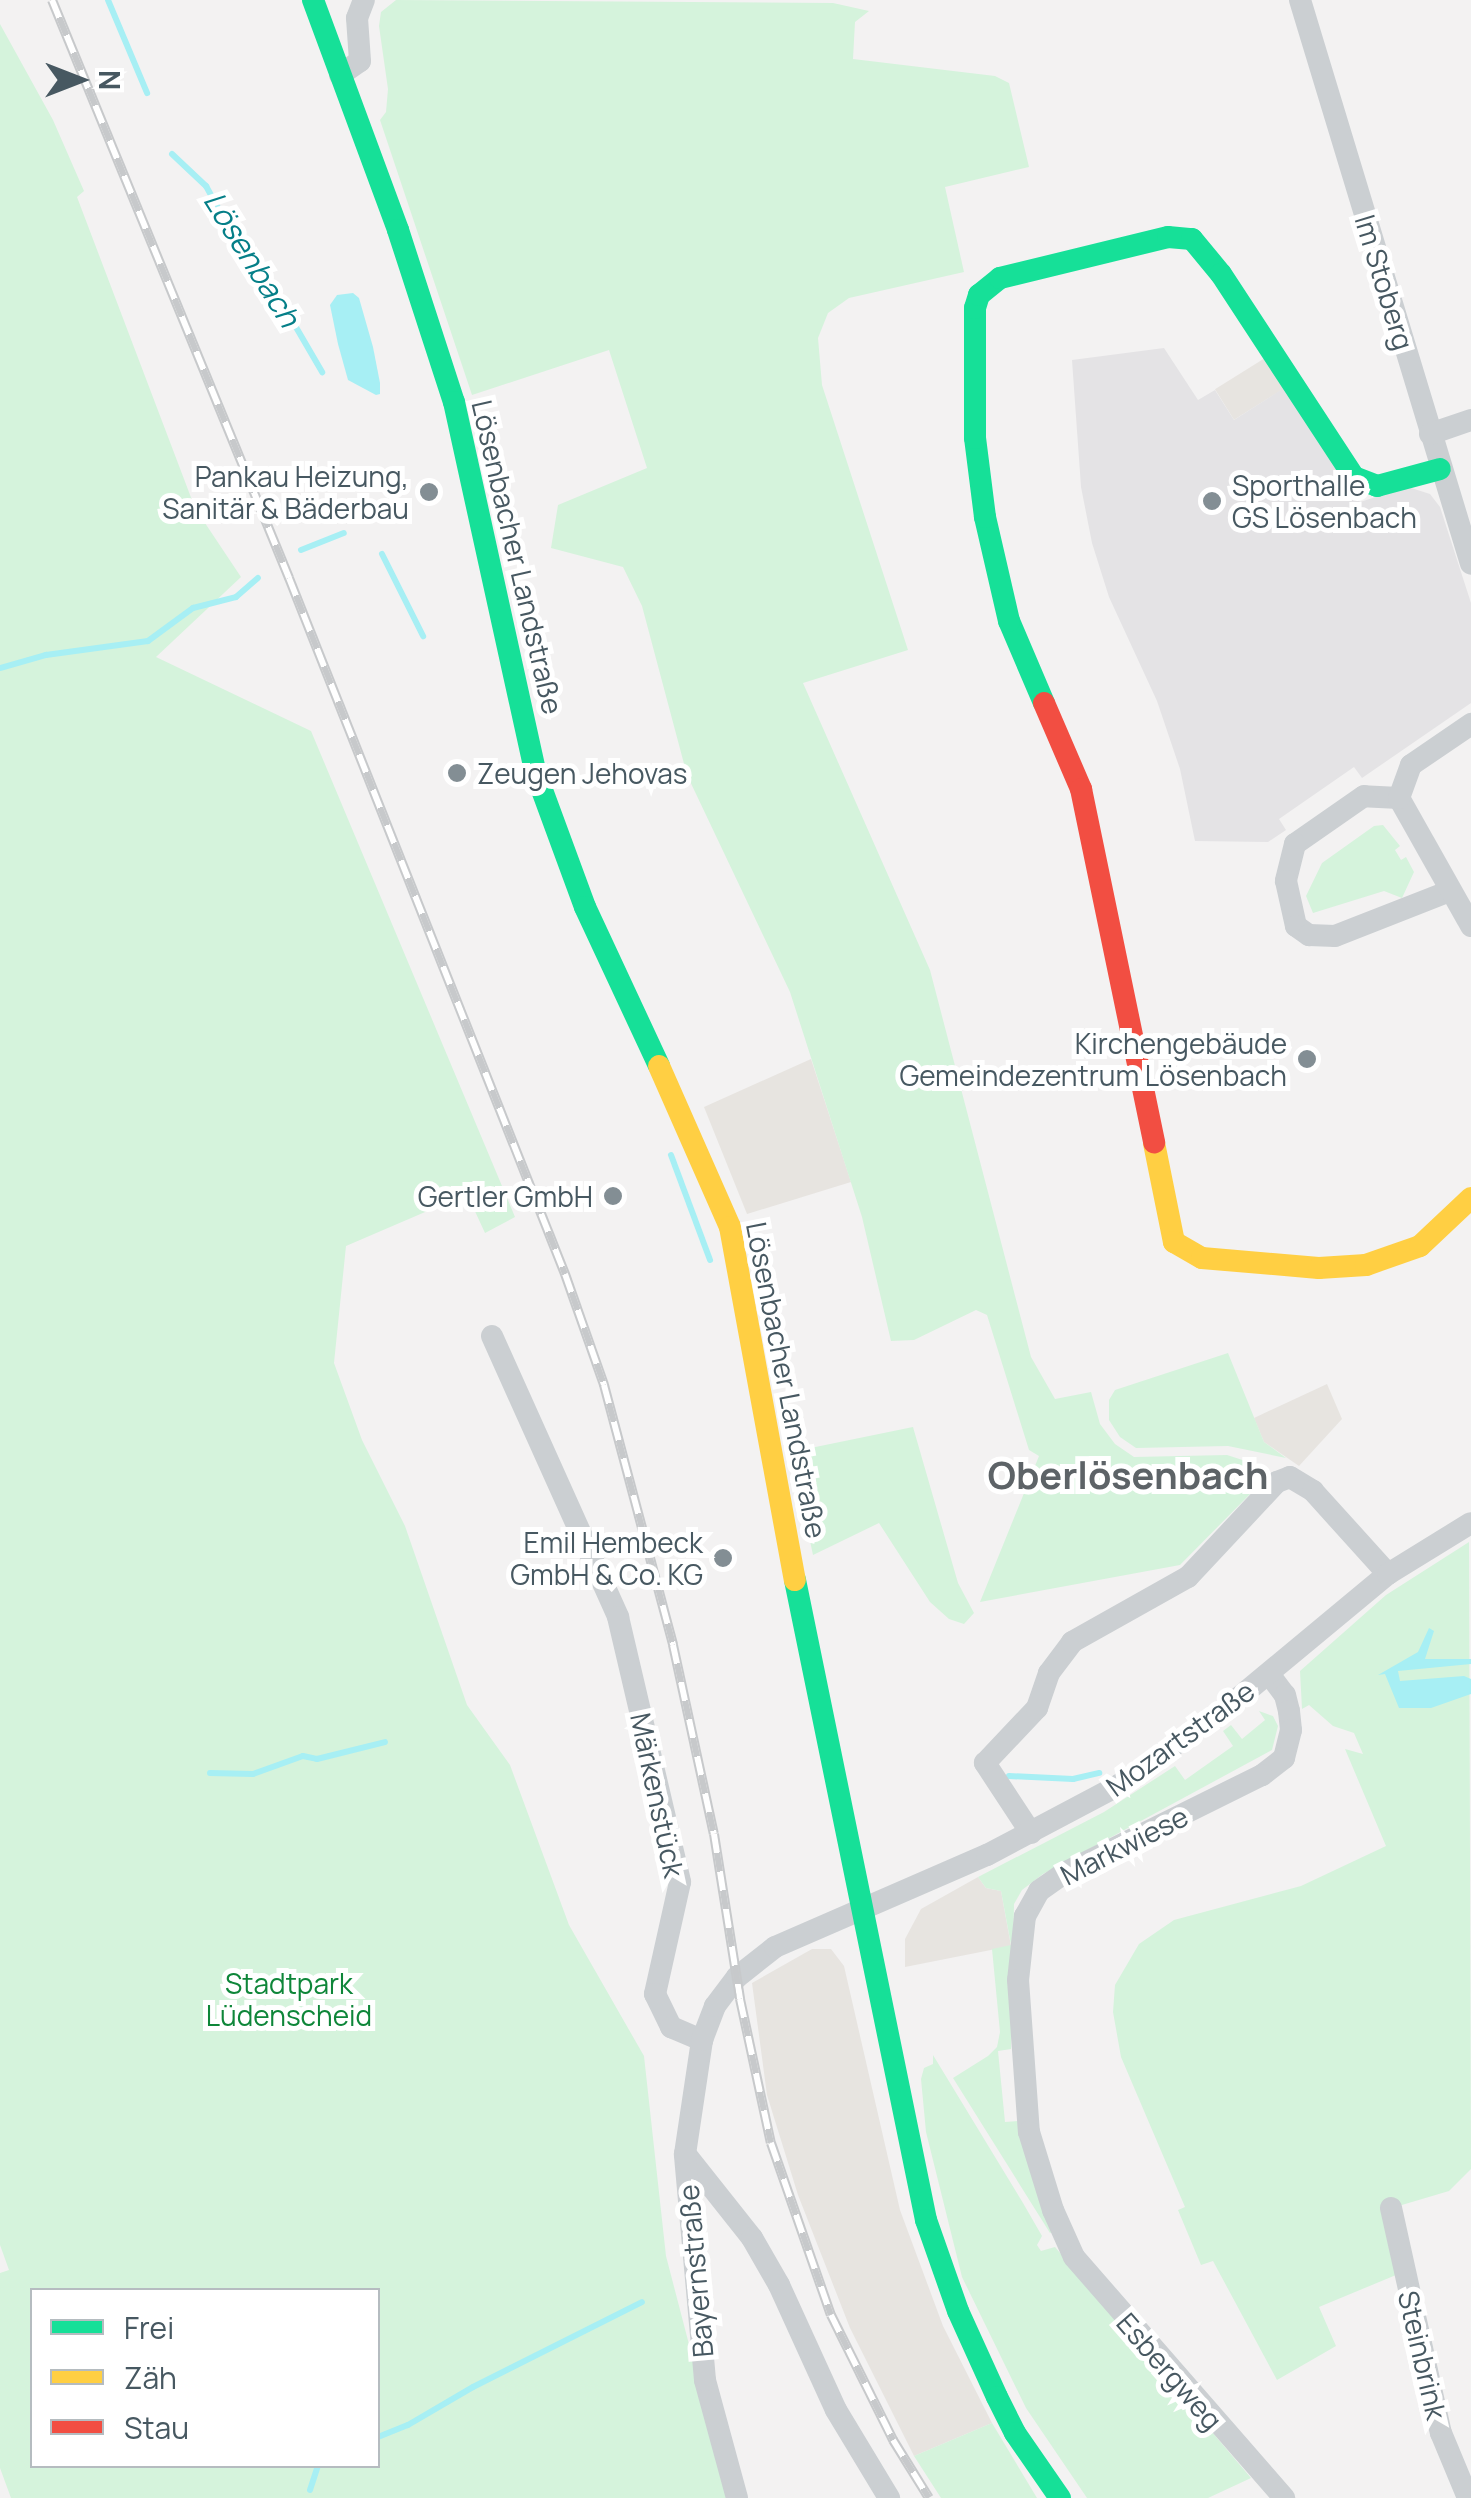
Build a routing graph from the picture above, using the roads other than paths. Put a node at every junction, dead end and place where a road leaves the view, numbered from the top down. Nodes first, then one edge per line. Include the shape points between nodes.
1 (313, 0) edge
2 (364, 0) edge
3 (1300, 0) edge
4 (340, 75) junction
5 (1471, 420) edge
6 (1430, 434) junction
7 (1440, 469) junction
8 (1471, 564) edge
9 (1471, 724) edge
10 (1399, 798) junction
11 (1450, 891) junction
12 (1471, 926) edge
13 (1471, 1198) edge
14 (492, 1336) dead end
15 (1471, 1524) edge
16 (1388, 1574) junction
17 (1269, 1674) junction
18 (1031, 1833) junction
19 (860, 1906) junction
20 (702, 2040) junction
21 (685, 2154) junction
22 (1391, 2208) dead end
23 (1066, 2236) joint
24 (737, 2498) edge
25 (889, 2498) edge
26 (1060, 2498) edge
27 (1284, 2498) edge
28 (1468, 2498) edge

1 - 4 main road, Lösenbacher Landstraße
2 - 4 street via 360,61
3 - 6 street, Im Stoberg
4 - 19 main road, Lösenbacher Landstraße via 454,402 536,771 585,906 730,1227
5 - 6 street
6 - 7 street, Im Stoberg
7 - 8 street, Im Stoberg
7 - 13 main road via 1377,486 1354,477 1192,239 1168,237 1000,278 978,295 975,438 991,549 1023,658 1081,790 1174,1242 1202,1258 1366,1265 1420,1246
9 - 10 street via 1411,765
10 - 11 street
10 - 11 street via 1364,796 1296,844 1286,882 1296,926 1308,935 1335,936
11 - 12 street
14 - 20 street, Märkenstück via 618,1617 680,1882 655,1994 671,2027
15 - 16 street, Mozartstraße
16 - 17 street, Mozartstraße
16 - 18 street via 1313,1491 1290,1477 1277,1482 1188,1577 1072,1642 1049,1673 1037,1708 984,1763
17 - 18 street, Mozartstraße via 1119,1785
17 - 23 street, Markwiese via 1284,1695 1290,1721 1288,1748 1277,1765 1063,1874 1039,1891 1025,1916 1018,1980 1022,2084 1029,2132
18 - 19 street, Mozartstraße
19 - 20 street via 760,1955 715,2006
19 - 26 main road, Lösenbacher Landstraße via 914,2178 947,2284 1015,2434
20 - 21 street, Bayernstraße
21 - 24 street, Bayernstraße via 704,2380
21 - 25 street via 752,2238 836,2410
22 - 28 street, Steinbrink via 1441,2433
23 - 27 street, Esbergweg via 1091,2278

